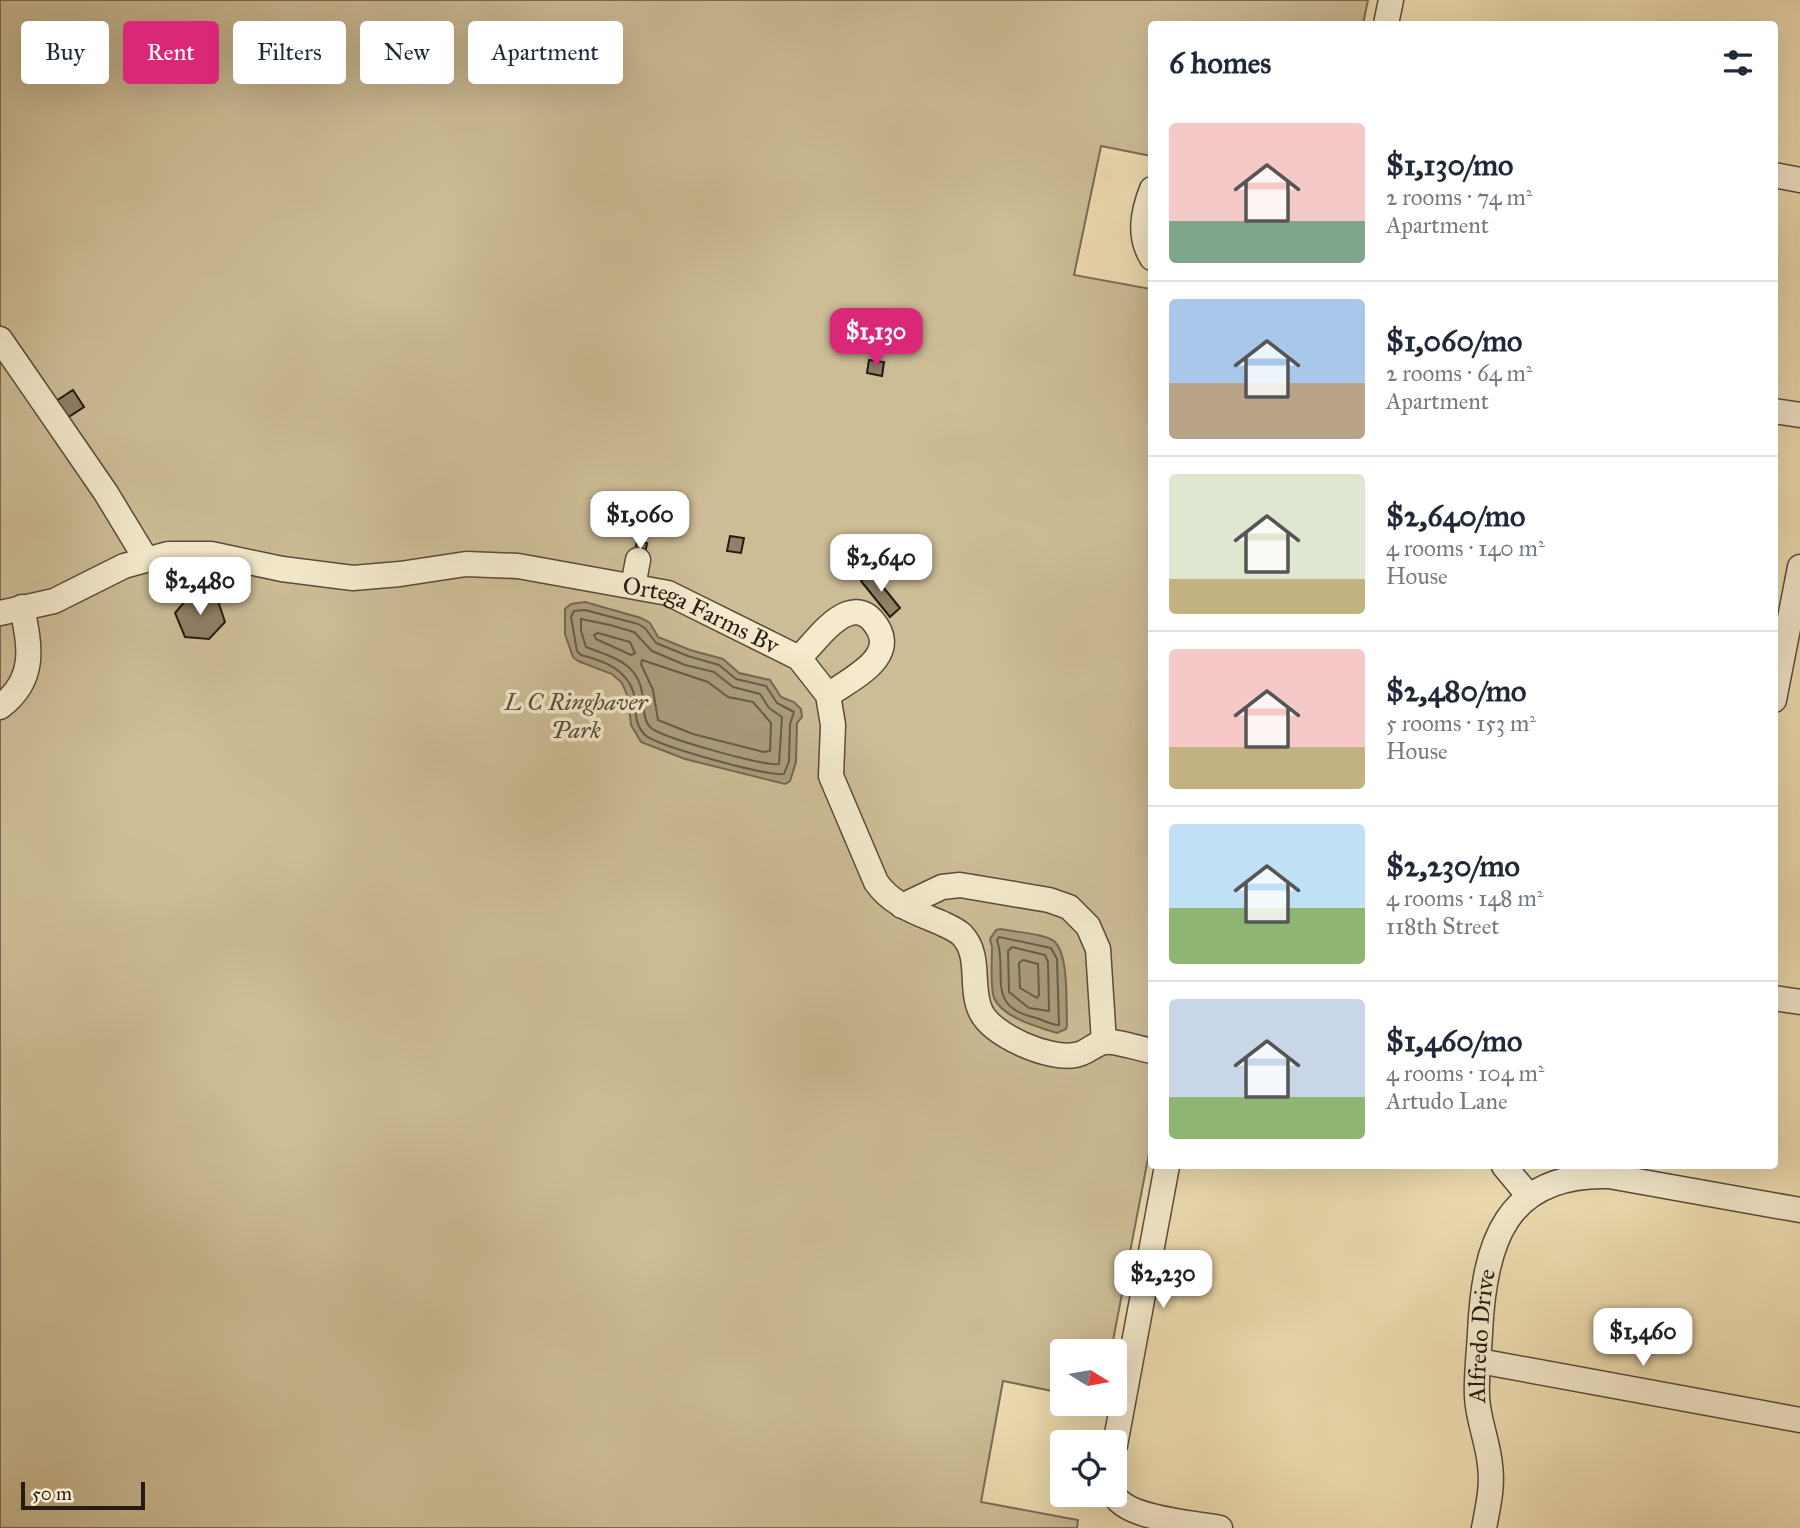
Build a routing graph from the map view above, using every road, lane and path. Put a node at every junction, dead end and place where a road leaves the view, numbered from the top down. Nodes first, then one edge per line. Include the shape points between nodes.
1 (1391, 0) edge
2 (1387, 21) edge
3 (1778, 176) edge
4 (1800, 180) edge
5 (1148, 201) edge
6 (1148, 252) edge
7 (0, 339) edge
8 (1778, 412) edge
9 (1800, 415) edge
10 (146, 559) junction
11 (638, 560) dead end
12 (1800, 567) edge
13 (633, 586) junction
14 (11, 610) edge
15 (799, 658) junction
16 (1778, 680) edge
17 (828, 695) junction
18 (0, 707) edge
19 (902, 906) junction
20 (1778, 999) edge
21 (1800, 1002) edge
22 (1104, 1042) junction
23 (1148, 1050) edge
24 (1166, 1169) edge
25 (1506, 1169) edge
26 (1528, 1196) junction
27 (1800, 1210) edge
28 (1479, 1361) junction
29 (1800, 1420) edge
30 (1118, 1430) edge
31 (1124, 1507) edge
32 (1220, 1528) edge
33 (1484, 1528) edge

1 - 2 street
3 - 4 street
5 - 6 street via 1143,228
7 - 10 street
8 - 9 street
10 - 13 street, Ortega Farms Bv via 211,554 354,578 494,564
10 - 14 street, Ortega Farms Bv via 64,597
11 - 13 street
12 - 16 street
13 - 15 street, Ortega Farms Bv via 672,594
14 - 18 street via 29,644 27,667 15,694
15 - 17 street, Ortega Farms Bv
15 - 17 street via 846,614 862,613 874,622 883,636 881,651 873,663
17 - 19 street via 833,715 834,787 876,882
19 - 22 street via 964,938 973,958 980,1010 996,1028 1029,1047 1065,1056 1087,1052
19 - 22 street via 942,887 960,885 1069,907 1088,926 1098,949
20 - 21 street
22 - 23 street
24 - 30 street
25 - 26 street
26 - 27 street via 1564,1179 1609,1175
26 - 28 street, Alfredo Drive via 1512,1212 1489,1263 1481,1306
28 - 29 street
28 - 33 street, Alfredo Drive via 1477,1397 1490,1464
31 - 32 street

